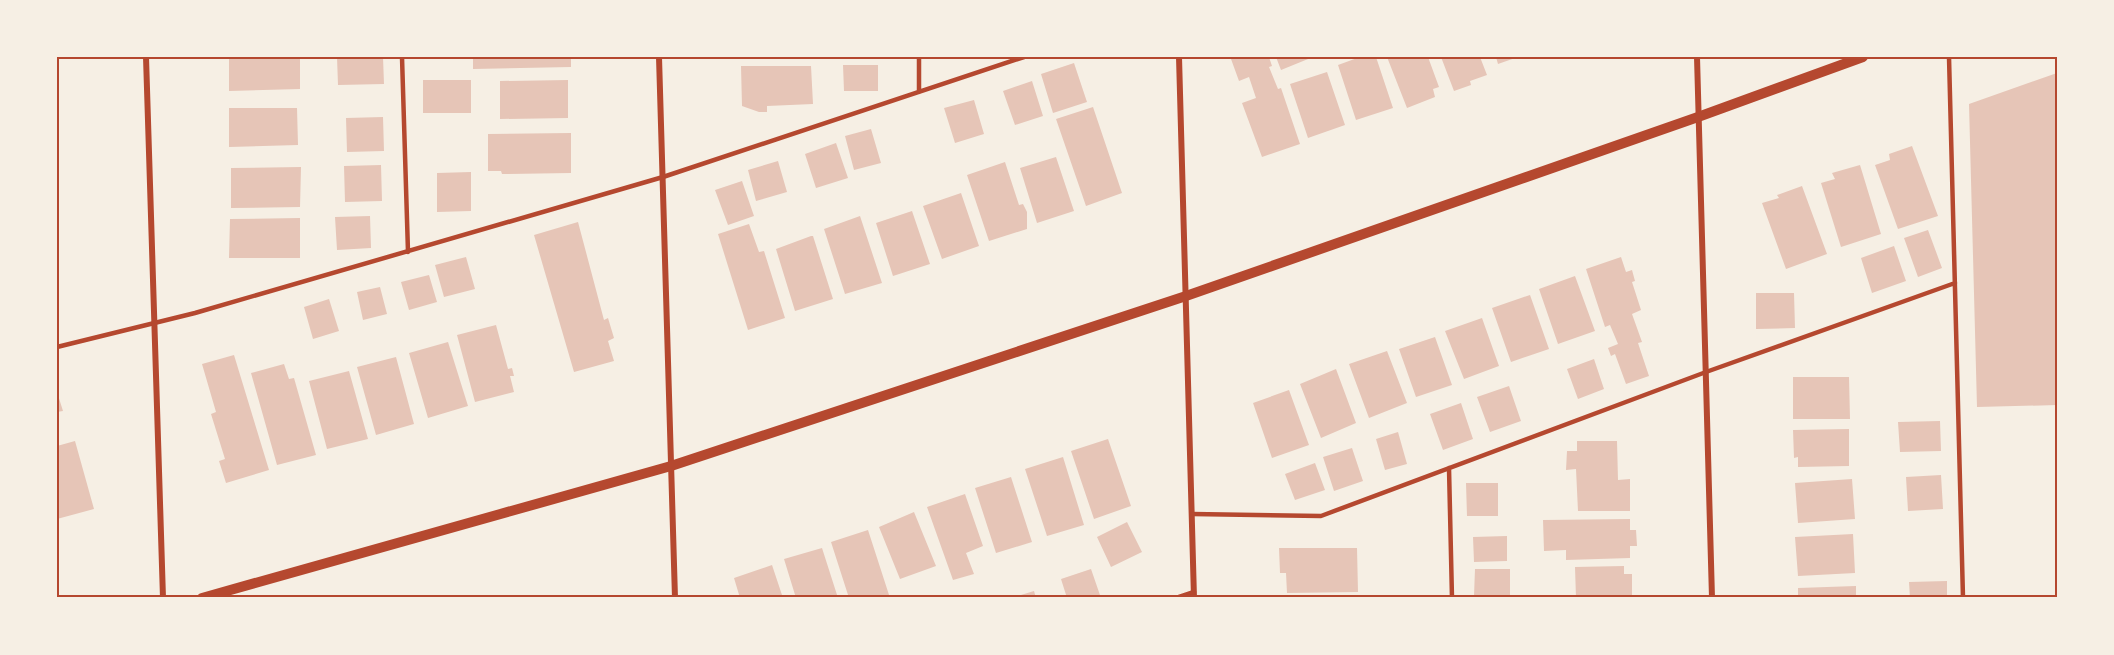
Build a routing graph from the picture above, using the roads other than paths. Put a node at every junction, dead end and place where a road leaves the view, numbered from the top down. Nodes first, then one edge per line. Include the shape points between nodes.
1 (146, 57) edge
2 (402, 57) edge
3 (660, 57) edge
4 (919, 57) edge
5 (1024, 57) edge
6 (1179, 57) edge
7 (1696, 57) edge
8 (1863, 57) edge
9 (1949, 57) edge
10 (920, 92) junction
11 (1698, 117) junction
12 (663, 177) junction
13 (408, 252) junction
14 (1955, 283) junction
15 (1186, 296) junction
16 (154, 325) junction
17 (57, 347) edge
18 (1706, 372) junction
19 (670, 466) junction
20 (1449, 468) junction
21 (1192, 514) junction
22 (1194, 595) edge
23 (163, 598) edge
24 (202, 598) edge
25 (675, 598) edge
26 (1176, 598) edge
27 (1452, 598) edge
28 (1712, 598) edge
29 (1963, 598) edge

1 - 16 street
2 - 13 lane
3 - 12 street
4 - 10 lane
5 - 10 lane
6 - 15 street
7 - 11 street
8 - 11 street
9 - 14 lane
10 - 12 lane
11 - 15 street
11 - 18 street
12 - 13 lane
12 - 19 street
13 - 16 lane
14 - 18 lane
14 - 29 lane
15 - 19 street
15 - 21 street
16 - 17 lane
16 - 23 street
18 - 20 lane
18 - 28 street
19 - 24 street
19 - 25 street
20 - 21 lane via 1321,516
20 - 27 lane
21 - 22 street
22 - 26 lane

